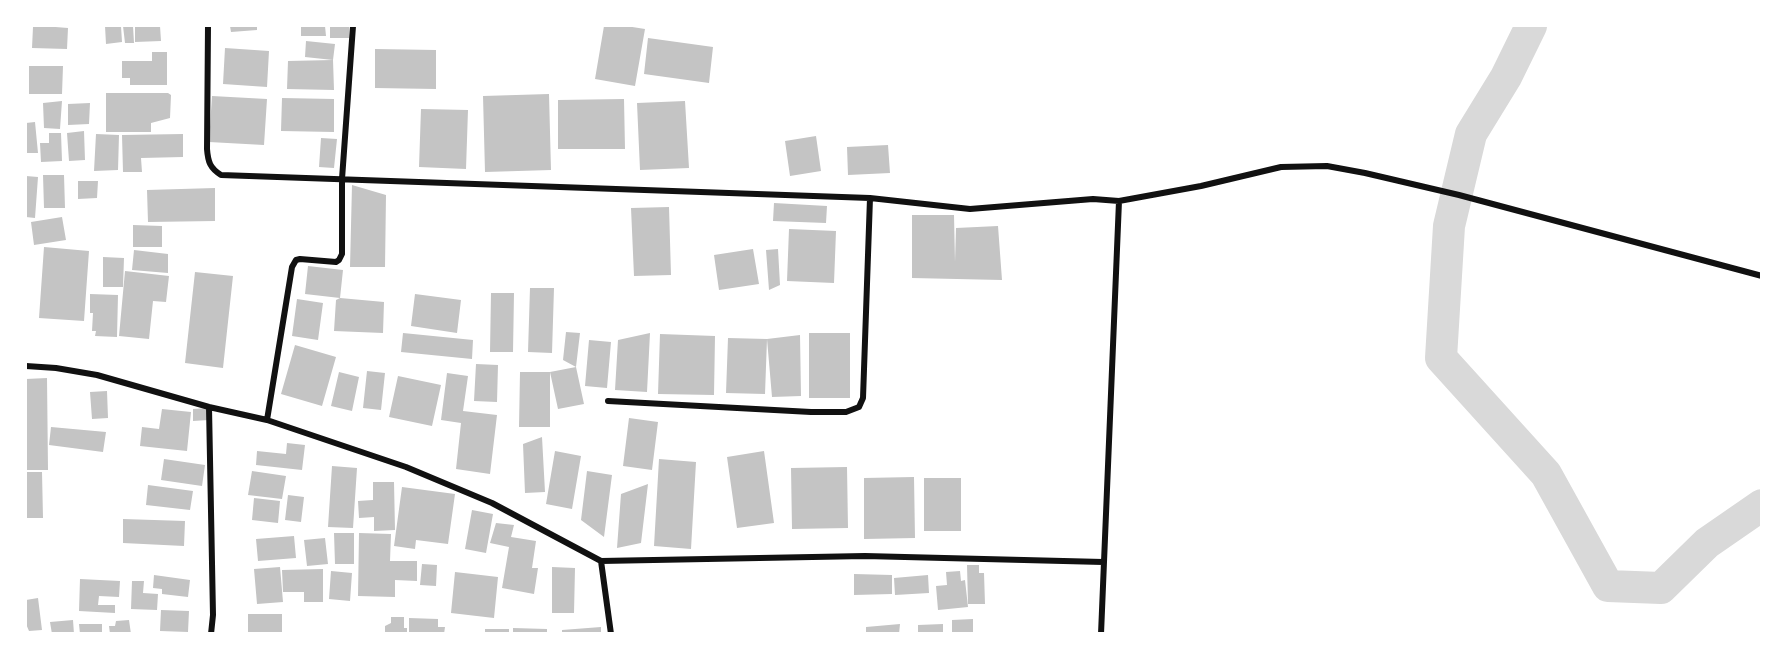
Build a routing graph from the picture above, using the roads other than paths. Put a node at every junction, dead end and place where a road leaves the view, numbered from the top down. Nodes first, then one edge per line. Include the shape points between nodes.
1 (208, 26) edge
2 (353, 26) edge
3 (342, 179) junction
4 (870, 198) junction
5 (1119, 201) junction
6 (1761, 276) edge
7 (26, 366) edge
8 (608, 401) dead end
9 (209, 406) junction
10 (267, 420) junction
11 (602, 561) junction
12 (1103, 562) junction
13 (211, 633) edge
14 (611, 633) edge
15 (1101, 633) edge

1 - 3 street via 207,149 212,169 222,175
2 - 3 street
3 - 4 street
3 - 10 street via 341,257 336,262 297,260 292,267
4 - 5 street via 970,209 1093,199
4 - 8 street via 863,398 859,407 846,412 811,412
5 - 6 street via 1281,167 1327,166 1459,195
5 - 12 street
7 - 9 street via 97,375
9 - 10 street
9 - 13 street
10 - 11 street via 406,467 492,503
11 - 12 street via 865,556
11 - 14 street
12 - 15 street

